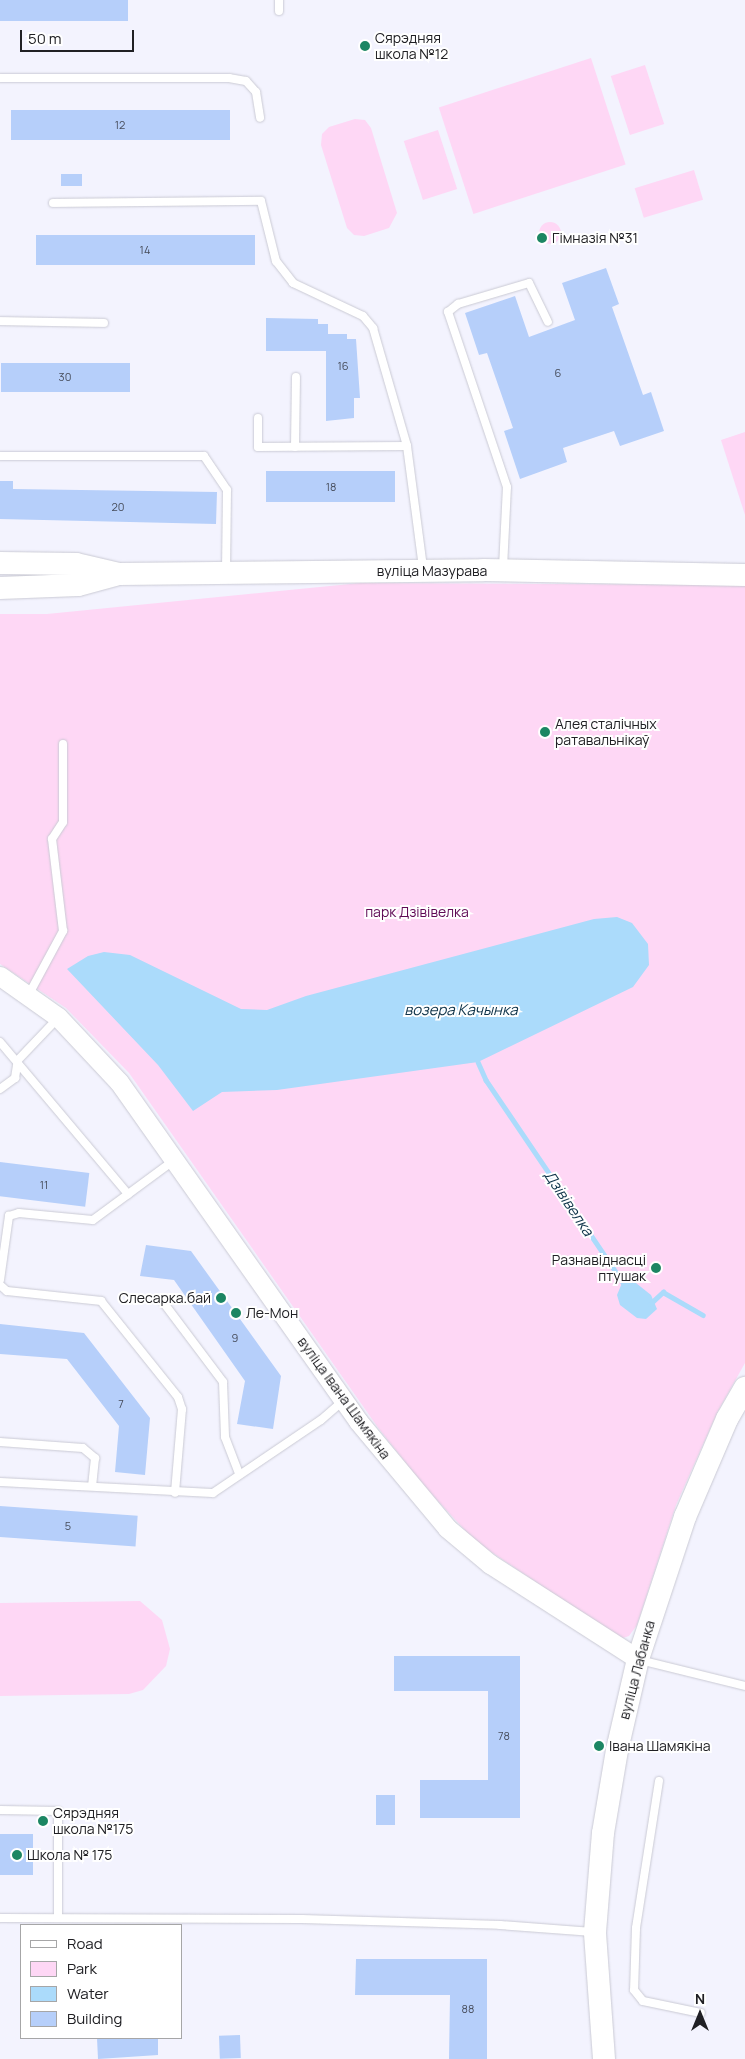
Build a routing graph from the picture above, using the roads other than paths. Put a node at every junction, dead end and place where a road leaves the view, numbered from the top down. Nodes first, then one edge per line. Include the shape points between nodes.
1 (279, 0) edge
2 (280, 10) dead end
3 (0, 78) edge
4 (260, 118) dead end
5 (53, 202) dead end
6 (0, 321) edge
7 (548, 322) dead end
8 (104, 323) dead end
9 (296, 377) dead end
10 (258, 418) dead end
11 (407, 446) junction
12 (295, 447) junction
13 (0, 456) edge
14 (0, 563) edge
15 (424, 570) junction
16 (503, 570) junction
17 (119, 574) junction
18 (226, 574) junction
19 (745, 575) edge
20 (0, 588) edge
21 (63, 744) dead end
22 (0, 976) edge
23 (29, 994) junction
24 (58, 1017) junction
25 (0, 1042) edge
26 (18, 1060) junction
27 (0, 1089) edge
28 (175, 1160) junction
29 (128, 1194) junction
30 (0, 1280) edge
31 (0, 1285) edge
32 (163, 1302) dead end
33 (745, 1388) edge
34 (343, 1401) junction
35 (0, 1442) edge
36 (240, 1474) junction
37 (0, 1482) edge
38 (92, 1485) junction
39 (175, 1492) junction
40 (638, 1660) junction
41 (745, 1686) edge
42 (659, 1781) dead end
43 (0, 1810) edge
44 (0, 1918) edge
45 (58, 1918) junction
46 (595, 1932) junction
47 (702, 2013) dead end
48 (604, 2059) edge

1 - 2 lane
3 - 4 lane via 229,78 246,81 256,92
5 - 11 lane via 261,201 276,261 293,283 363,316 373,328
6 - 8 lane
7 - 16 lane via 528,283 458,304 448,312 507,487
9 - 12 lane
10 - 12 lane via 258,447
11 - 12 lane
11 - 15 lane
13 - 18 lane via 204,456 227,490
14 - 17 main road, вуліца Мазурава via 76,564
15 - 16 main road, вуліца Мазурава
15 - 18 main road, вуліца Мазурава
16 - 19 main road, вуліца Мазурава
17 - 18 main road, вуліца Мазурава
17 - 20 main road, вуліца Мазурава via 78,584
21 - 23 lane via 63,822 52,839 63,931
22 - 23 street, вуліца Івана Шамякіна
23 - 24 street, вуліца Івана Шамякіна
24 - 26 lane
24 - 28 street, вуліца Івана Шамякіна via 119,1082
25 - 26 lane
26 - 27 lane via 16,1078
26 - 29 lane
28 - 29 lane
28 - 34 street, вуліца Івана Шамякіна
29 - 30 lane via 93,1220 19,1213 9,1216
31 - 39 lane via 7,1291 101,1301 178,1397 182,1409
32 - 36 lane via 223,1382 225,1437
33 - 40 main road, вуліца Лабанка via 727,1419 685,1517
34 - 36 lane via 321,1420
34 - 40 street, вуліца Івана Шамякіна via 447,1528 490,1564
35 - 38 lane via 83,1448 95,1458
36 - 39 lane via 213,1493
37 - 38 lane
38 - 39 lane
40 - 41 lane
40 - 46 main road, вуліца Лабанка via 603,1833
42 - 47 lane via 636,1928 634,1990 643,2001
43 - 45 lane via 58,1811
44 - 45 lane
45 - 46 lane via 316,1920
46 - 48 main road, вуліца Лабанка

